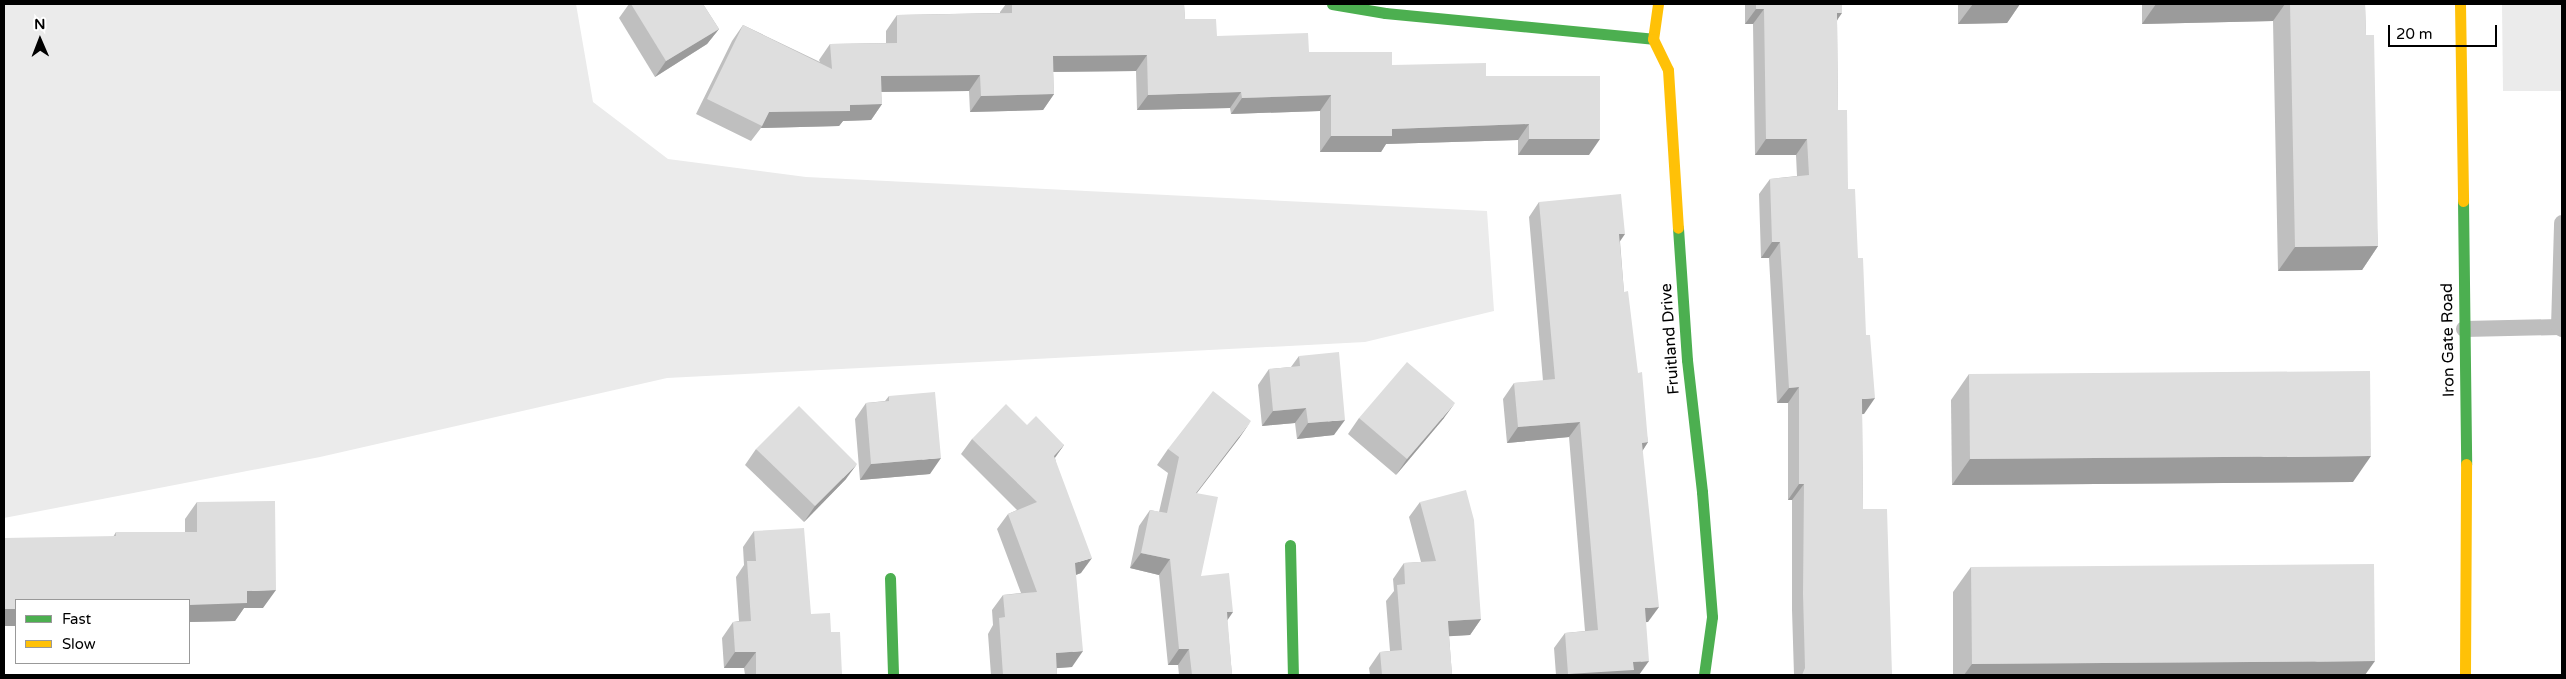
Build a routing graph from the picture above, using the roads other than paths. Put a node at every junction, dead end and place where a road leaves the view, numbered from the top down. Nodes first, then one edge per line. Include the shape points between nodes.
1 (1332, 4) edge
2 (1658, 4) edge
3 (2460, 4) edge
4 (1653, 39) junction
5 (2562, 223) edge
6 (2561, 328) edge
7 (2464, 329) junction
8 (1290, 545) dead end
9 (890, 578) dead end
10 (893, 675) edge
11 (1292, 675) edge
12 (1704, 675) edge
13 (2465, 675) edge

1 - 4 street via 1385,13
2 - 4 street
3 - 7 street, Iron Gate Road
4 - 12 street, Fruitland Drive via 1668,70 1687,360 1702,492 1712,617
5 - 6 lane
6 - 7 lane
7 - 13 street, Iron Gate Road
8 - 11 street
9 - 10 street

